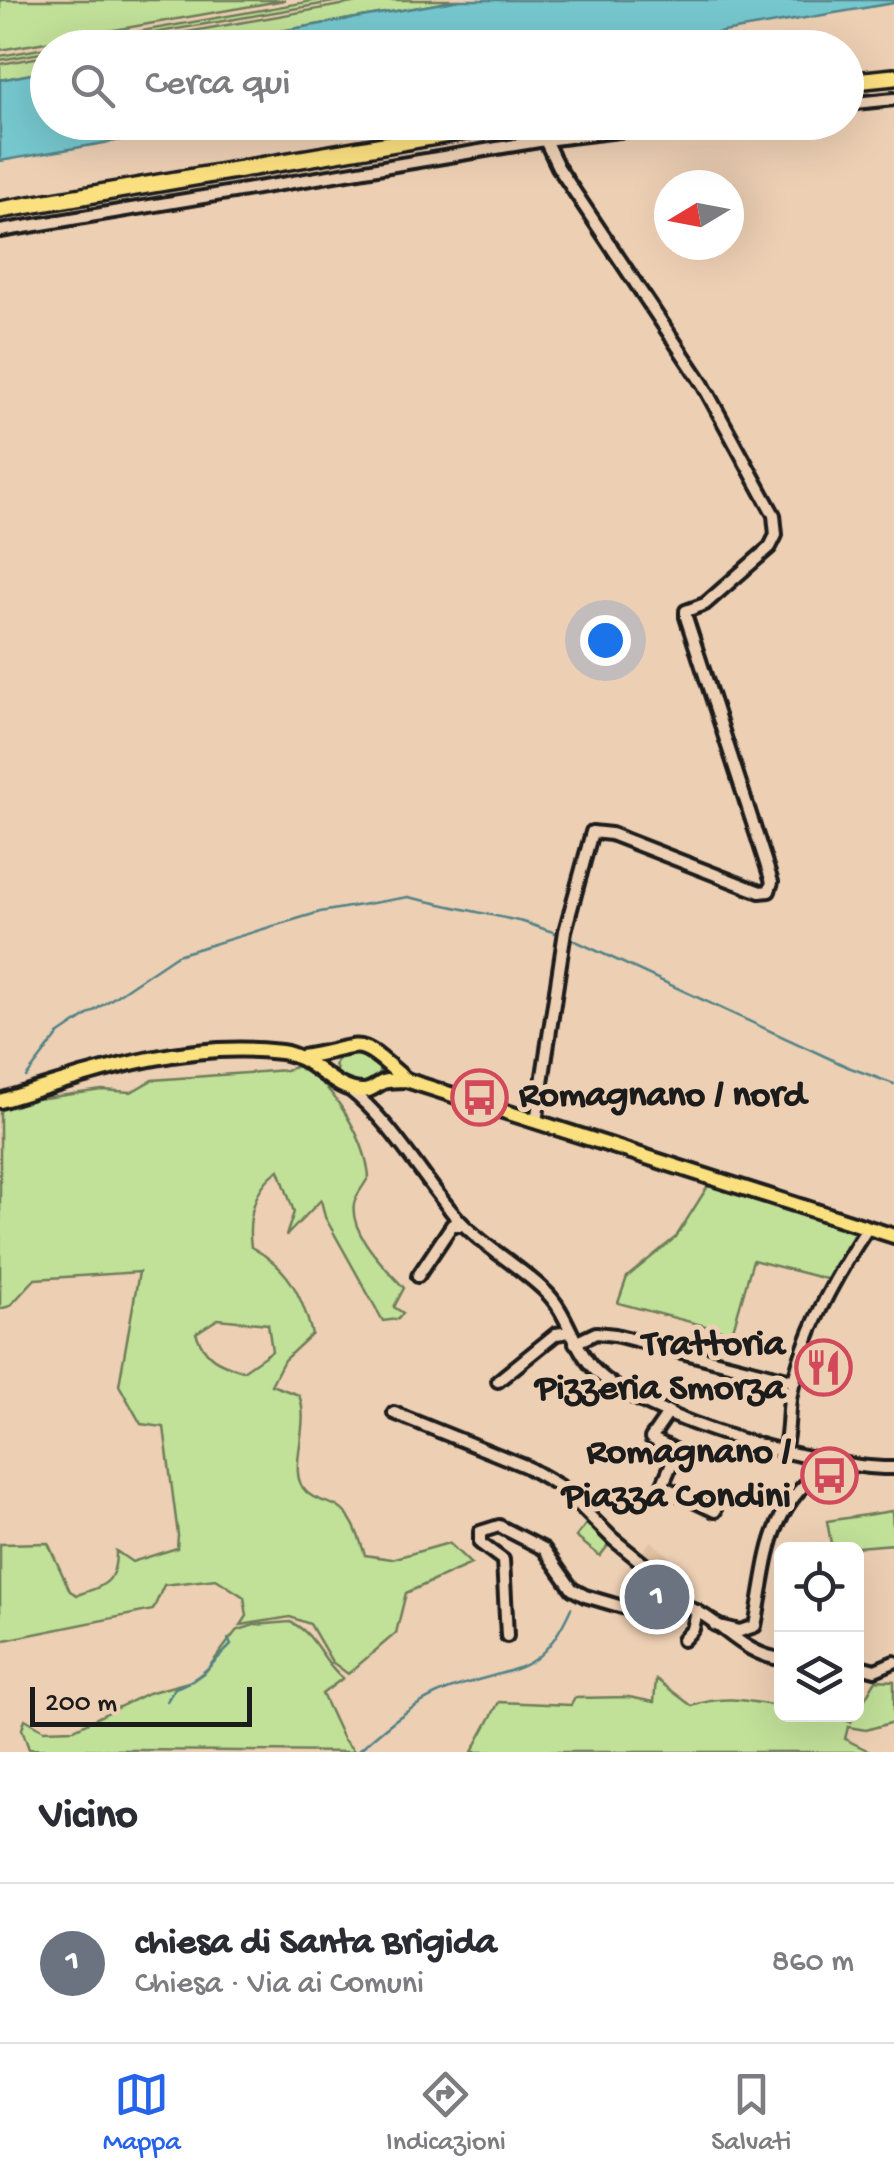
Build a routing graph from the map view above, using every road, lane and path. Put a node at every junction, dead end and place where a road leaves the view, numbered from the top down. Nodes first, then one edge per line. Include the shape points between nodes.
1 (894, 66) edge
2 (864, 70) edge
3 (894, 77) edge
4 (864, 80) edge
5 (894, 98) edge
6 (864, 102) edge
7 (351, 140) edge
8 (413, 140) edge
9 (545, 140) joint
10 (0, 200) edge
11 (0, 210) edge
12 (0, 232) edge
13 (336, 1049) junction
14 (302, 1057) junction
15 (385, 1062) junction
16 (332, 1077) junction
17 (406, 1080) junction
18 (379, 1085) junction
19 (348, 1089) junction
20 (0, 1101) edge
21 (375, 1112) junction
22 (536, 1122) junction
23 (463, 1225) junction
24 (867, 1229) junction
25 (894, 1236) edge
26 (418, 1276) dead end
27 (573, 1338) junction
28 (795, 1380) junction
29 (498, 1381) dead end
30 (669, 1412) junction
31 (394, 1413) dead end
32 (784, 1449) junction
33 (829, 1464) junction
34 (888, 1468) edge
35 (715, 1511) dead end
36 (688, 1608) junction
37 (715, 1624) junction
38 (507, 1636) dead end
39 (683, 1640) dead end
40 (774, 1657) edge
41 (894, 1662) edge
42 (864, 1667) edge

1 - 2 highway
3 - 4 highway
5 - 6 street
7 - 10 highway
8 - 11 highway
9 - 12 street
9 - 22 street via 702,383 774,514 776,534 770,547 705,604 686,611 772,882 769,891 592,832 565,931
13 - 14 main road
13 - 15 main road via 375,1050
13 - 16 main road
14 - 16 main road
14 - 20 main road via 179,1054 125,1063
15 - 17 main road
15 - 18 main road
16 - 19 main road
17 - 18 main road
17 - 22 main road
18 - 19 main road
18 - 21 street
19 - 21 street
21 - 23 street
22 - 24 main road
23 - 26 street via 452,1225
23 - 27 street via 550,1295
24 - 25 main road
24 - 28 street via 824,1301
27 - 28 street via 615,1335
27 - 29 street via 556,1334
27 - 30 street via 607,1381
28 - 32 street
30 - 32 street
30 - 35 street via 651,1438 677,1452 662,1486
31 - 36 street via 560,1486
32 - 33 street
33 - 34 street
33 - 37 street via 793,1492 762,1566 755,1626 740,1631
36 - 37 street
36 - 38 street via 660,1618 585,1596 572,1589 544,1549 488,1527 480,1543 503,1560
36 - 39 street via 692,1629
37 - 40 street via 746,1648
41 - 42 street

